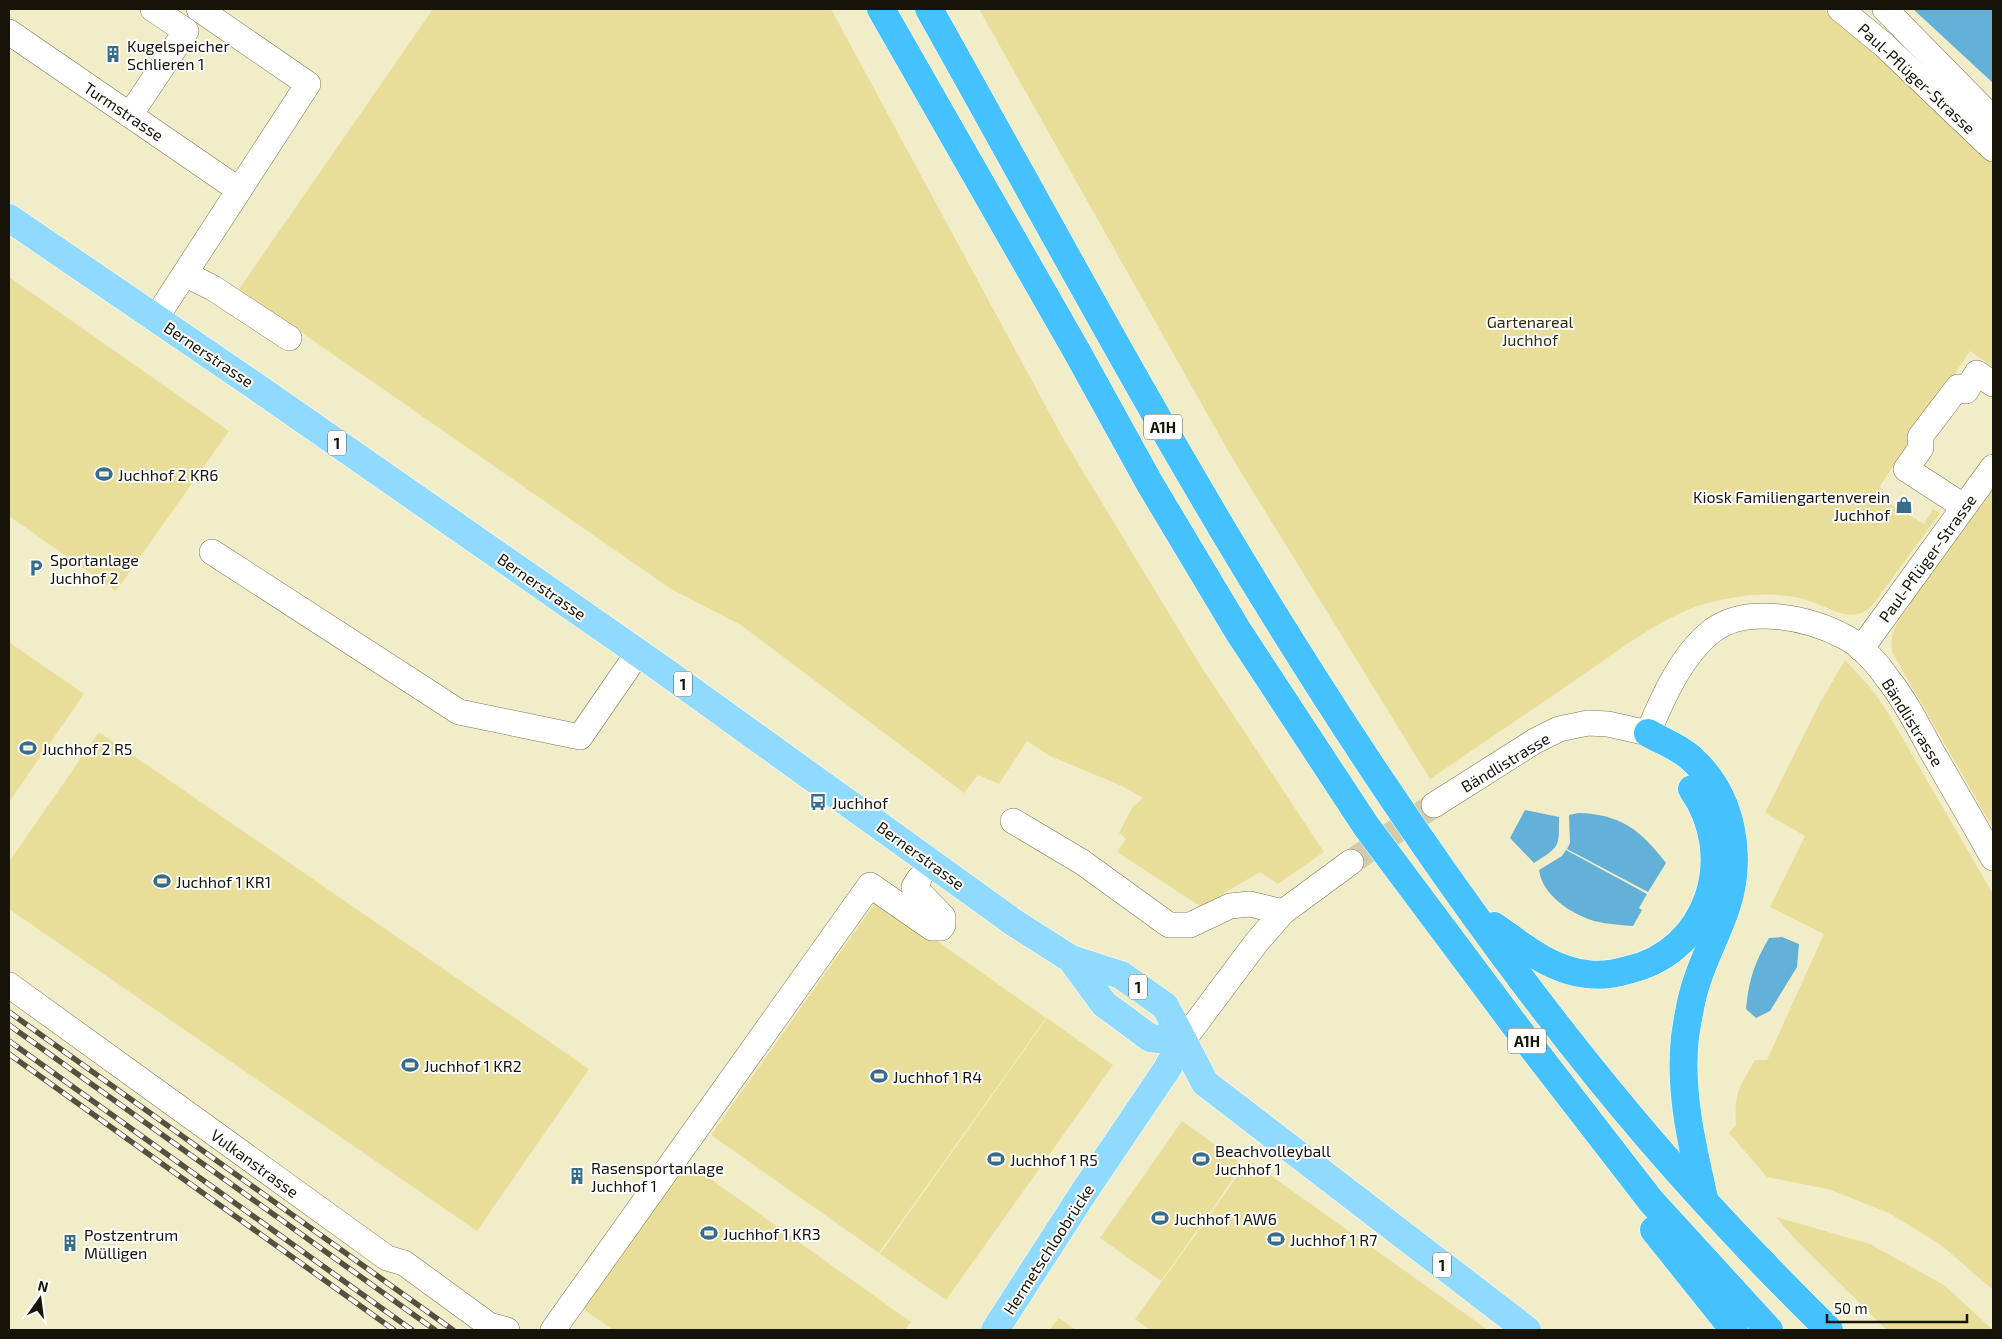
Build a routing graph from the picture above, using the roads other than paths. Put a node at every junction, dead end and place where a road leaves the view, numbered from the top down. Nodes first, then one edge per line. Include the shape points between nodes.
1 (154, 9) edge
2 (199, 9) edge
3 (881, 9) edge
4 (929, 9) edge
5 (1840, 9) edge
6 (1885, 9) edge
7 (9, 32) edge
8 (130, 115) junction
9 (1993, 119) edge
10 (1993, 149) edge
11 (239, 190) junction
12 (9, 218) edge
13 (185, 274) junction
14 (156, 318) junction
15 (289, 338) dead end
16 (1993, 384) edge
17 (1993, 467) edge
18 (1964, 506) junction
19 (212, 552) dead end
20 (1861, 649) junction
21 (638, 653) junction
22 (1648, 733) junction
23 (1434, 805) tunnel mouth
24 (1013, 821) dead end
25 (1993, 858) edge
26 (1351, 862) tunnel mouth
27 (919, 879) dead end
28 (1473, 911) junction
29 (1283, 912) junction
30 (9, 986) edge
31 (1182, 1042) junction
32 (1704, 1199) junction
33 (1641, 1201) junction
34 (507, 1330) edge
35 (553, 1330) edge
36 (996, 1330) edge
37 (1527, 1330) edge
38 (1734, 1330) edge
39 (1769, 1330) edge
40 (1829, 1330) edge

1 - 8 street via 186,31
2 - 11 street via 308,84
3 - 33 highway, A1H via 1150,484 1238,631 1366,826 1404,878 1416,914 1499,1030
4 - 28 highway, A1H via 1184,464 1273,612 1395,801
5 - 10 street, Paul-Pflüger-Strasse via 1884,45
6 - 9 street
7 - 8 street, Turmstrasse
8 - 11 street, Turmstrasse
11 - 13 street
12 - 14 main road, Bernerstrasse / 1
13 - 14 street
13 - 15 street via 214,288
14 - 21 main road, Bernerstrasse / 1
16 - 18 street via 1977,373 1966,390 1958,387 1920,437 1921,448 1906,469
17 - 18 street, Paul-Pflüger-Strasse
18 - 20 street, Paul-Pflüger-Strasse
19 - 21 street via 459,712 580,737
20 - 22 street, Bändlistrasse via 1846,637 1787,617 1761,616 1718,626 1690,653
20 - 25 street, Bändlistrasse via 1888,678
21 - 31 main road, Bernerstrasse / 1 via 1014,922 1072,959 1104,1004 1150,1038
22 - 23 street, Bändlistrasse via 1588,723 1559,729
22 - 28 highway via 1700,799 1715,843 1713,888 1703,913 1687,936 1664,956 1641,967 1608,975 1586,974 1562,969 1540,959
22 - 32 highway via 1680,750 1699,767 1719,798 1732,832 1735,859 1731,888 1697,979 1685,1037 1685,1099
24 - 29 street via 1082,862 1169,925 1190,924 1230,906 1250,904
26 - 29 street
27 - 35 street via 914,887 943,917 943,925 932,928 870,885
28 - 32 highway, A1H via 1576,1049
29 - 31 street
30 - 34 street, Vulkanstrasse via 387,1258 404,1263 489,1325
31 - 36 main road, Hermetschloobrücke
31 - 37 main road, 1 via 1205,1083
32 - 40 highway, A1H
33 - 38 highway
33 - 39 highway

